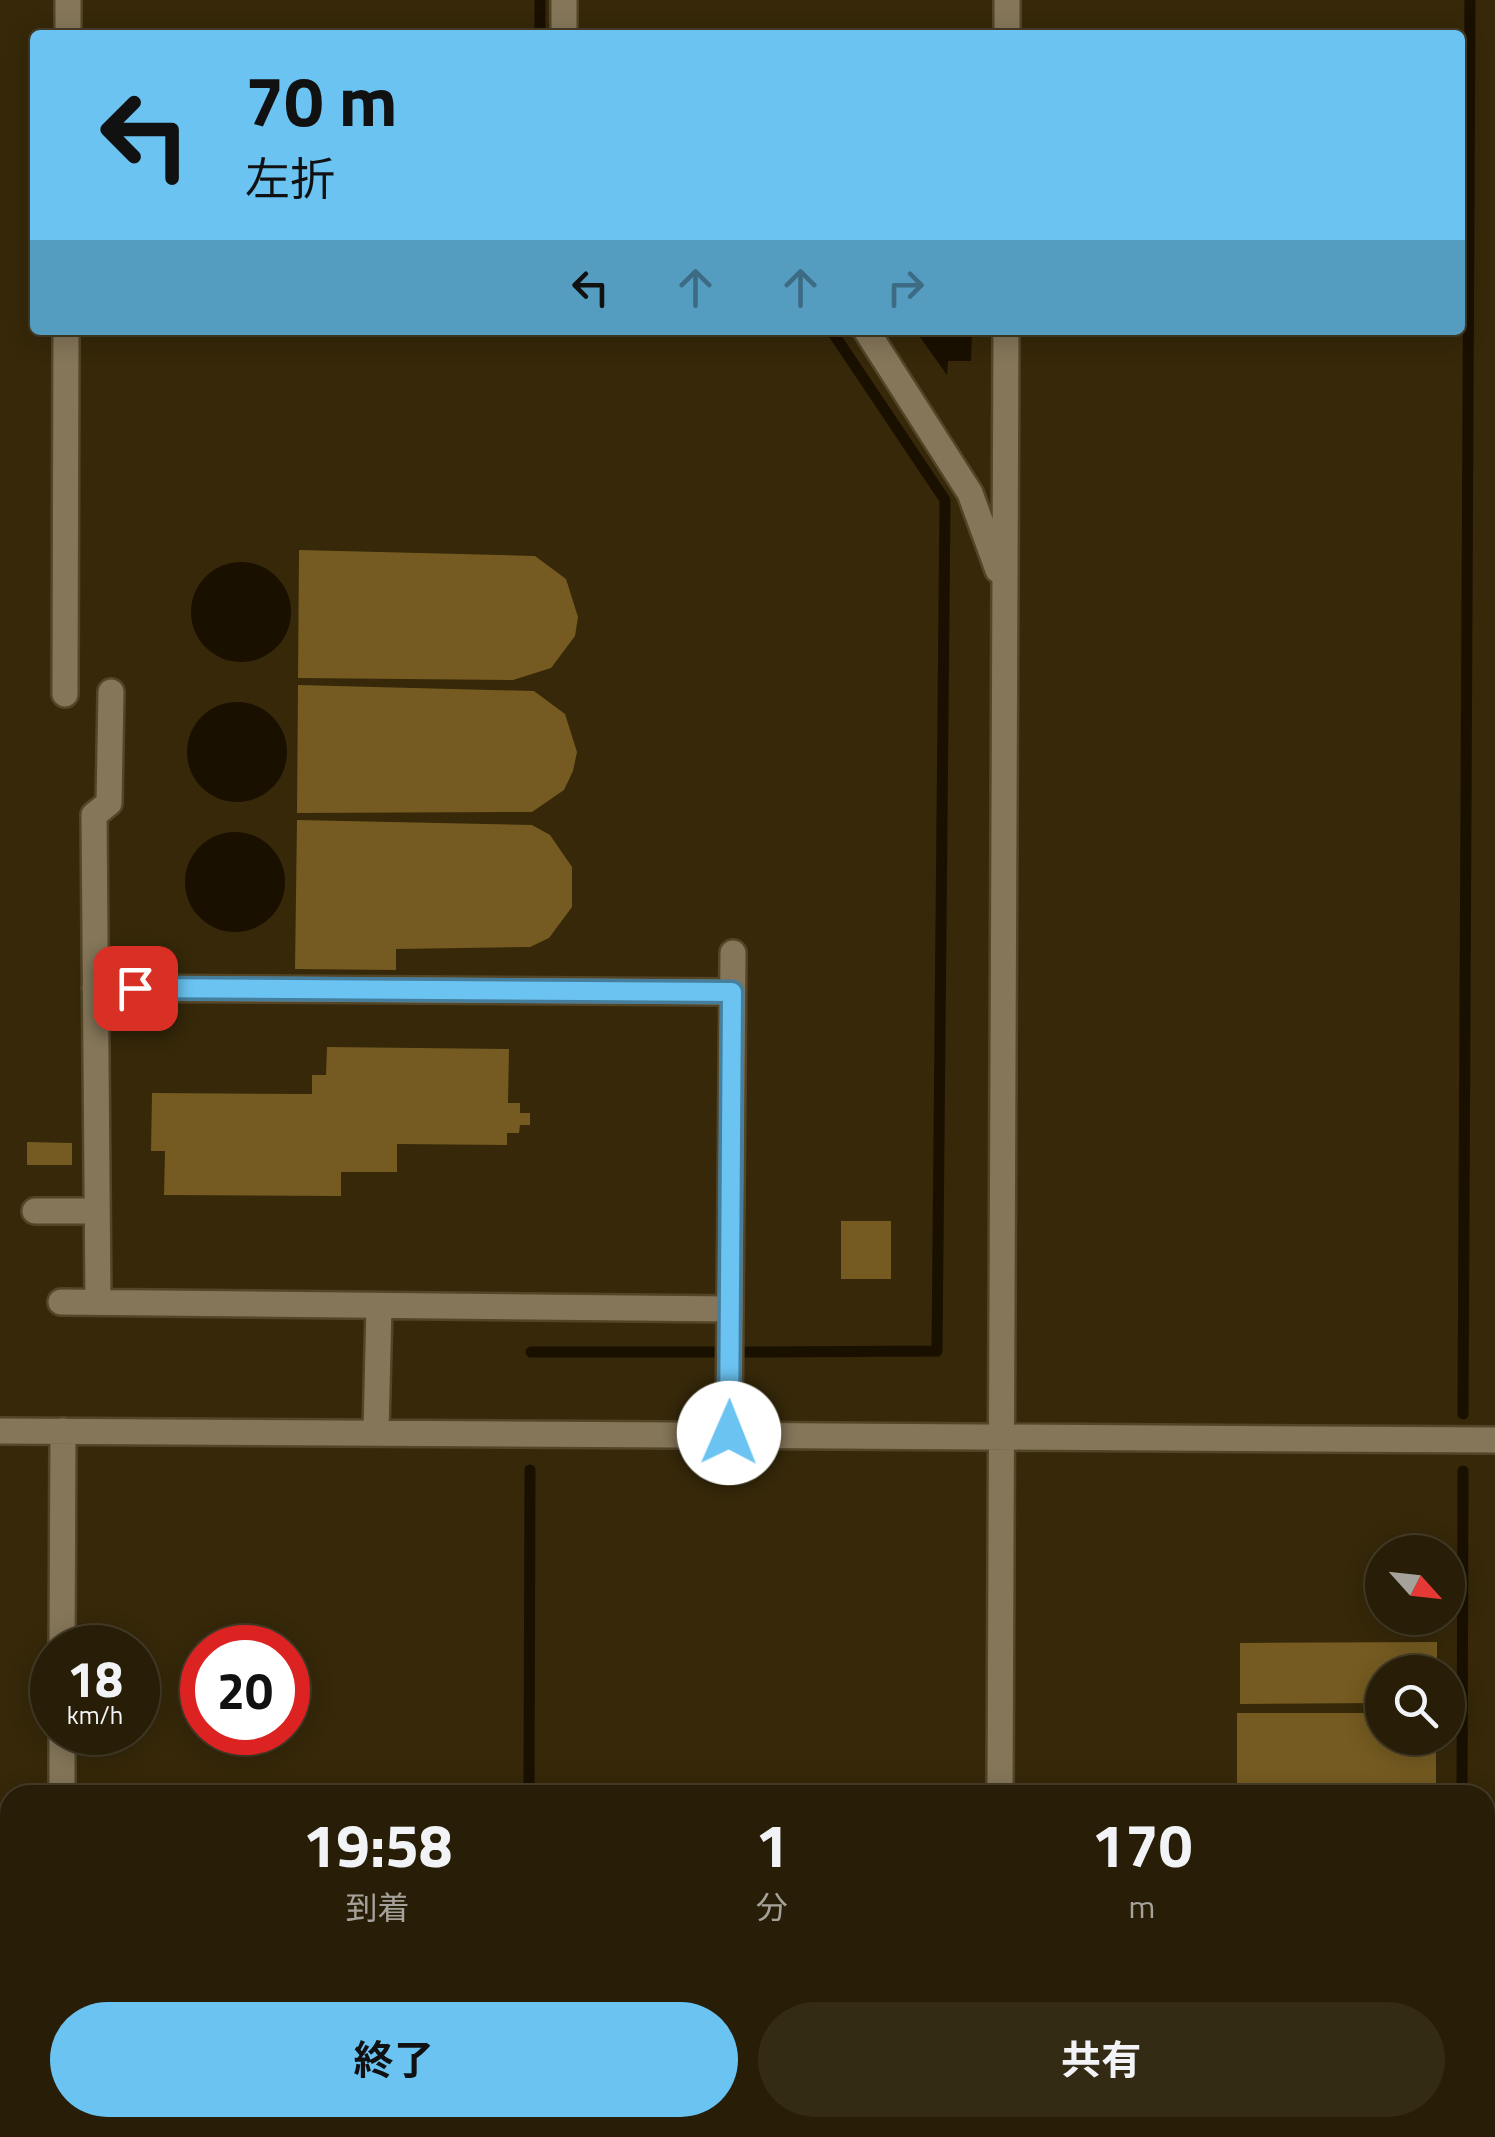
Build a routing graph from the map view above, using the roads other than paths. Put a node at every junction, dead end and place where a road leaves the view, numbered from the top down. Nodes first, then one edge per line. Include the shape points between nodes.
1 (68, 0) edge
2 (564, 0) edge
3 (1008, 0) edge
4 (68, 30) edge
5 (564, 30) edge
6 (1007, 30) edge
7 (66, 335) edge
8 (869, 335) edge
9 (1006, 335) edge
10 (1004, 589) junction
11 (111, 692) dead end
12 (65, 694) dead end
13 (733, 954) dead end
14 (96, 988) junction
15 (732, 992) junction
16 (35, 1211) dead end
17 (97, 1211) junction
18 (61, 1302) dead end
19 (98, 1302) junction
20 (379, 1306) junction
21 (730, 1310) junction
22 (63, 1431) junction
23 (0, 1432) edge
24 (376, 1432) junction
25 (729, 1433) junction
26 (1000, 1434) junction
27 (1495, 1440) edge
28 (62, 1625) edge
29 (62, 1755) edge
30 (62, 1785) edge
31 (1000, 1785) edge

1 - 4 street
2 - 5 street
3 - 6 street
7 - 12 street
8 - 10 street via 970,493
9 - 10 street
10 - 26 street
11 - 14 street via 109,803 94,815
13 - 15 street
14 - 15 street
14 - 17 street
15 - 21 street
16 - 17 street
17 - 19 street
18 - 19 street
19 - 20 street
20 - 21 street
20 - 24 street
21 - 25 street
22 - 23 street
22 - 24 street
22 - 28 street
24 - 25 street
25 - 26 street
26 - 27 street
26 - 31 street
29 - 30 street

